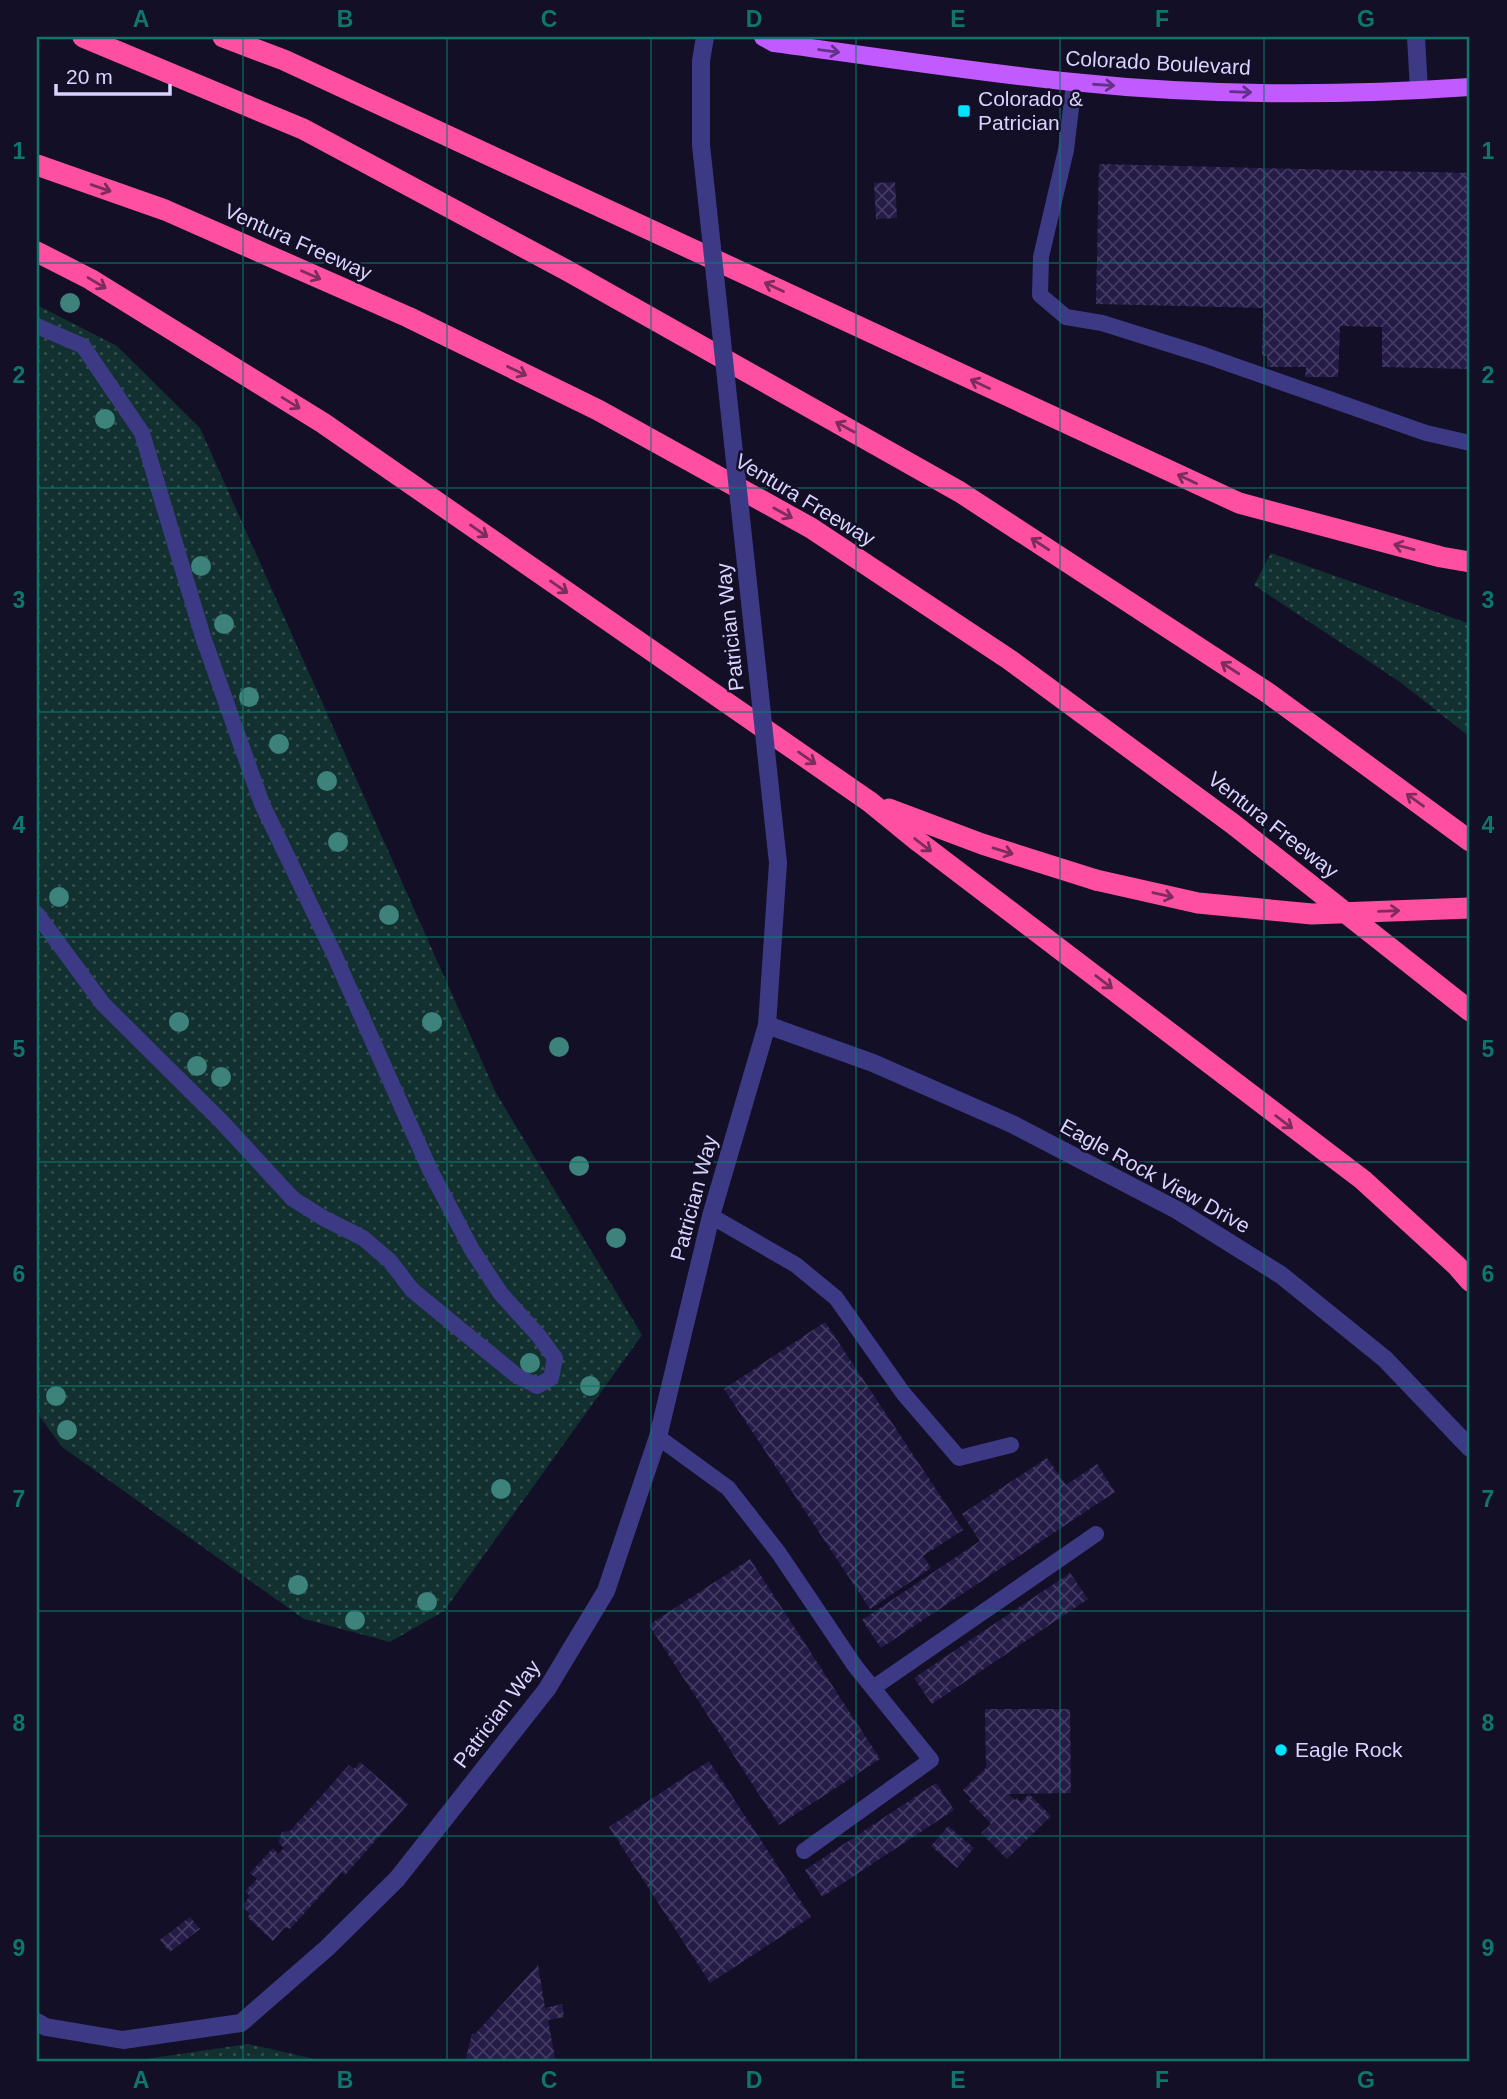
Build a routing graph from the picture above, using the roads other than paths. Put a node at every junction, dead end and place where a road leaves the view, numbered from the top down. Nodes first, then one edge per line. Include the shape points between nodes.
1 (83, 37) edge
2 (223, 37) edge
3 (705, 37) edge
4 (764, 37) edge
5 (1416, 37) edge
6 (1074, 83) junction
7 (1470, 87) edge
8 (1419, 90) junction
9 (37, 165) edge
10 (37, 252) edge
11 (37, 326) edge
12 (1470, 443) edge
13 (1470, 563) edge
14 (870, 802) junction
15 (1470, 841) edge
16 (1470, 908) edge
17 (37, 914) edge
18 (1470, 1011) edge
19 (767, 1025) junction
20 (711, 1216) junction
21 (1470, 1281) edge
22 (658, 1437) junction
23 (1011, 1445) dead end
24 (1470, 1448) edge
25 (1096, 1535) dead end
26 (873, 1688) junction
27 (804, 1851) dead end
28 (37, 2022) edge

15 -> 1 highway via 1268,693 960,492 568,271 303,129
13 -> 2 highway via 1239,503 310,72
3 - 19 street, Patrician Way, bridge via 701,145 778,863
4 -> 6 main road, Colorado Boulevard via 774,43
5 - 8 street
6 -> 8 main road, Colorado Boulevard via 1299,94
6 - 12 lane via 1066,150 1041,257 1040,295 1066,317 1102,323 1426,433
7 - 8 main road, Colorado Boulevard
9 -> 18 highway, Ventura Freeway via 164,210 408,317 598,410 811,528 1010,660 1222,815
10 -> 14 highway via 90,279 323,423
11 - 17 lane via 83,346 142,433 203,637 262,804 430,1170 501,1294 555,1358 551,1378 537,1386 516,1374 412,1290 390,1261 363,1238 293,1199 103,1003
14 -> 16 highway, bridge via 1096,880 1198,903 1312,914
14 -> 21 highway via 1363,1180
19 - 20 street, Patrician Way
19 - 24 street, Eagle Rock View Drive via 873,1063 1012,1124 1177,1210 1281,1275 1385,1359
20 - 22 street, Patrician Way
20 - 23 lane via 796,1265 836,1298 903,1393 959,1458
22 - 26 lane via 729,1488
22 - 28 street, Patrician Way via 606,1591 547,1689 397,1879 327,1948 241,2023 123,2040
25 - 26 lane
26 - 27 lane via 931,1760

